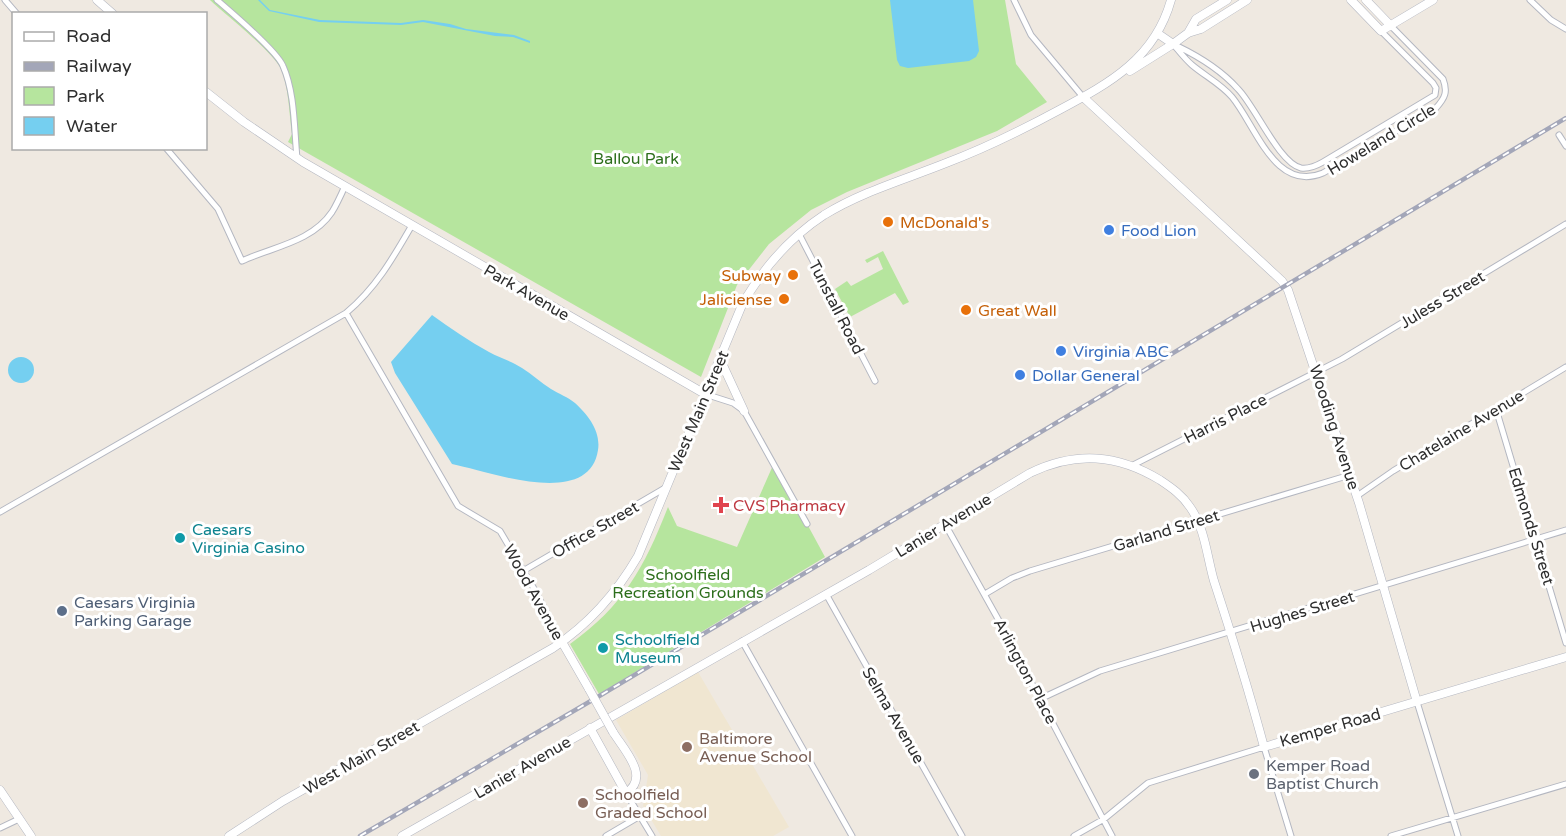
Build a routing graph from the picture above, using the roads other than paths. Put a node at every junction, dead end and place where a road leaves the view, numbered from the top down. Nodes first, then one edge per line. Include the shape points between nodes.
1 (5, 0) edge
2 (97, 0) edge
3 (217, 0) edge
4 (1014, 0) edge
5 (1171, 0) edge
6 (1227, 0) edge
7 (1247, 0) edge
8 (1351, 0) edge
9 (1366, 0) edge
10 (1433, 0) edge
11 (1530, 0) edge
12 (15, 12) edge
13 (111, 12) edge
14 (1390, 26) junction
15 (1566, 28) edge
16 (1381, 31) junction
17 (1157, 33) junction
18 (1188, 33) junction
19 (1173, 44) junction
20 (1429, 63) junction
21 (1420, 70) junction
22 (1110, 81) junction
23 (1232, 83) junction
24 (1225, 90) junction
25 (207, 93) edge
26 (1083, 97) junction
27 (1416, 107) junction
28 (1422, 116) junction
29 (1258, 117) junction
30 (1250, 123) junction
31 (1559, 135) dead end
32 (1566, 146) edge
33 (168, 150) edge
34 (1281, 153) junction
35 (297, 158) junction
36 (1273, 158) junction
37 (1323, 162) junction
38 (1328, 171) junction
39 (345, 186) junction
40 (1566, 224) edge
41 (412, 225) junction
42 (799, 234) junction
43 (346, 313) junction
44 (720, 359) junction
45 (1566, 367) edge
46 (1317, 372) junction
47 (875, 381) dead end
48 (705, 394) junction
49 (1496, 410) junction
50 (744, 411) junction
51 (1133, 465) junction
52 (1350, 475) junction
53 (667, 487) junction
54 (1357, 496) junction
55 (0, 512) edge
56 (1198, 521) junction
57 (807, 524) dead end
58 (945, 524) junction
59 (1566, 530) edge
60 (1536, 539) junction
61 (523, 571) junction
62 (1384, 586) junction
63 (826, 594) junction
64 (985, 594) junction
65 (1232, 633) junction
66 (742, 641) junction
67 (562, 642) junction
68 (1566, 643) edge
69 (1566, 657) edge
70 (1040, 699) junction
71 (1417, 702) junction
72 (590, 728) junction
73 (1264, 747) junction
74 (1566, 784) edge
75 (0, 790) edge
76 (626, 793) junction
77 (640, 816) junction
78 (19, 819) junction
79 (1104, 819) junction
80 (1453, 819) junction
81 (0, 828) edge
82 (31, 836) edge
83 (229, 836) edge
84 (402, 836) edge
85 (606, 836) edge
86 (652, 836) edge
87 (852, 836) edge
88 (962, 836) edge
89 (1074, 836) edge
90 (1113, 836) edge
91 (1291, 836) edge
92 (1391, 836) edge
93 (1458, 836) edge

1 - 12 street
2 - 13 street
3 - 35 street via 283,65 289,84
4 - 26 street via 1031,34
5 - 17 street, West Main Street
6 - 18 street via 1196,19
7 - 18 street via 1202,29
8 - 16 street, Howeland Circle
9 - 14 street, Howeland Circle
10 - 14 street
11 - 15 street
14 - 16 street
14 - 20 street, Howeland Circle
16 - 21 street, Howeland Circle
17 - 19 street, Howeland Circle
17 - 22 street, West Main Street via 1138,58
18 - 19 street
19 - 22 street
19 - 23 street, Howeland Circle via 1199,56
19 - 24 street, Howeland Circle via 1190,64
20 - 21 street
20 - 28 street, Howeland Circle via 1443,79 1446,95 1436,108
21 - 27 street, Howeland Circle via 1433,82 1436,91
22 - 26 street, West Main Street
23 - 24 street
23 - 29 street, Howeland Circle
24 - 30 street, Howeland Circle
25 - 35 street, Park Avenue
26 - 42 street, West Main Street via 987,146 843,204
26 - 46 street, Wooding Avenue via 1282,280
27 - 28 street
27 - 37 street, Howeland Circle
28 - 38 street, Howeland Circle
29 - 30 street
29 - 34 street, Howeland Circle
30 - 36 street, Howeland Circle
31 - 32 street
33 - 39 street via 218,209 242,261 312,231 332,211
34 - 36 street
34 - 37 street, Howeland Circle via 1302,168
35 - 39 street, Park Avenue
36 - 38 street, Howeland Circle via 1283,170 1297,177 1310,178
37 - 38 street
39 - 41 street, Park Avenue
40 - 46 street, Juless Street
41 - 43 street via 385,272
41 - 48 street, Park Avenue
42 - 44 street, West Main Street via 778,253 753,286
42 - 47 street, Tunstall Road
43 - 55 street
43 - 61 street, Wood Avenue via 458,506 500,531
44 - 48 street, West Main Street
44 - 50 street
45 - 49 street, Chatelaine Avenue
46 - 51 street, Harris Place
46 - 52 street, Wooding Avenue
48 - 50 street, Park Avenue
48 - 53 street, West Main Street
49 - 54 street, Chatelaine Avenue
49 - 60 street, Edmonds Street
50 - 57 street
51 - 56 street, Lanier Avenue via 1175,490
51 - 58 street, Lanier Avenue via 1094,458 1053,463
52 - 54 street, Wooding Avenue
52 - 56 street, Garland Street
53 - 61 street, Office Street
53 - 67 street, West Main Street via 647,537 622,583 601,609
54 - 62 street, Wooding Avenue
56 - 64 street, Garland Street via 1030,571
56 - 65 street, Lanier Avenue
58 - 63 street, Lanier Avenue
58 - 64 street, Arlington Place
59 - 60 street, Hughes Street
60 - 62 street, Hughes Street
60 - 68 street, Edmonds Street
61 - 67 street, Wood Avenue
62 - 65 street, Hughes Street
62 - 71 street, Wooding Avenue
63 - 66 street, Lanier Avenue
63 - 88 street, Selma Avenue
64 - 70 street, Arlington Place
65 - 70 street, Hughes Street via 1100,671
65 - 73 street, Lanier Avenue
66 - 72 street, Lanier Avenue
66 - 87 street
67 - 76 street, Wood Avenue, bridge via 637,773 636,783
67 - 83 street, West Main Street
69 - 71 street, Kemper Road
70 - 79 street, Arlington Place
71 - 73 street, Kemper Road
71 - 80 street, Wooding Avenue
72 - 76 street
72 - 84 street, Lanier Avenue
73 - 79 street, Kemper Road via 1156,780
73 - 91 street, Lanier Avenue
74 - 80 street
75 - 78 street
76 - 77 street
77 - 85 street
77 - 86 street
78 - 81 street
78 - 82 street
79 - 89 street, Kemper Road
79 - 90 street, Arlington Place
80 - 92 street
80 - 93 street, Wooding Avenue

